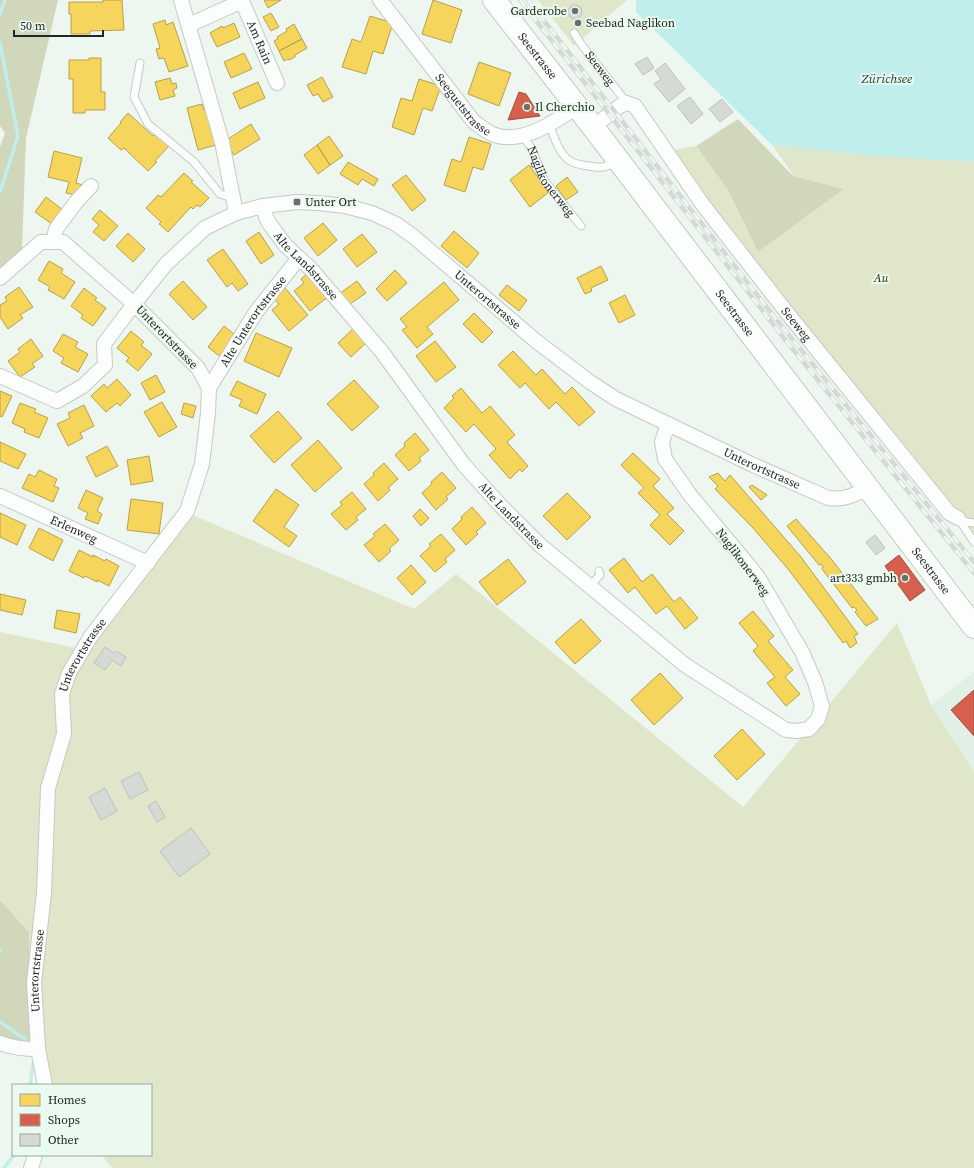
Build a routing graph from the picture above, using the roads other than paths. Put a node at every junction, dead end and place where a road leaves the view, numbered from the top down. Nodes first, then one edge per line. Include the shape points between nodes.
1 (181, 0) edge
2 (242, 0) edge
3 (380, 0) edge
4 (494, 0) edge
5 (189, 25) junction
6 (574, 33) dead end
7 (140, 63) dead end
8 (278, 83) dead end
9 (627, 103) junction
10 (577, 107) junction
11 (550, 125) junction
12 (593, 127) junction
13 (522, 135) junction
14 (618, 160) junction
15 (91, 186) dead end
16 (233, 198) junction
17 (263, 206) junction
18 (236, 213) junction
19 (581, 226) dead end
20 (53, 242) junction
21 (300, 258) junction
22 (0, 278) edge
23 (134, 304) junction
24 (0, 376) edge
25 (209, 388) junction
26 (668, 424) junction
27 (867, 488) junction
28 (0, 496) edge
29 (958, 518) junction
30 (974, 523) edge
31 (974, 542) edge
32 (148, 563) junction
33 (599, 571) dead end
34 (589, 587) junction
35 (974, 627) edge
36 (822, 706) joint
37 (0, 1043) edge
38 (38, 1049) junction
39 (44, 1084) edge
40 (35, 1156) edge
41 (32, 1168) edge

1 - 5 street
2 - 5 street, Am Rain
2 - 8 street, Am Rain
3 - 13 street, Seeguetstrasse via 474,122 492,134 507,137
4 - 10 main road, Seestrasse
5 - 16 street via 222,142
6 - 9 lane, Seeweg
7 - 16 lane via 134,97 148,124 194,162 220,194
9 - 12 street
9 - 29 street, Seeweg via 639,110 703,205 788,314 942,504
10 - 11 street, Seeguetstrasse
10 - 12 main road, Seestrasse
11 - 13 street, Seeguetstrasse
11 - 14 lane via 556,142 572,162 601,168
12 - 14 main road, Seestrasse
13 - 19 lane, Naglikonerweg via 532,149 544,180
14 - 27 main road, Seestrasse
15 - 20 street via 56,229
16 - 18 street
17 - 18 street, Unterortstrasse
17 - 21 street, Alte Landstrasse via 266,217 286,246
17 - 26 street, Unterortstrasse via 297,202 345,206 372,213 396,224 560,360 616,398
18 - 23 street, Unterortstrasse via 205,228 166,264
20 - 22 street via 41,242
20 - 23 street via 63,242
21 - 25 street, Alte Unterortstrasse via 256,312
21 - 34 street, Alte Landstrasse via 382,352 464,465 540,545
23 - 24 street via 104,344 105,365 83,386 57,401
23 - 25 street, Unterortstrasse via 198,368
25 - 32 street, Unterortstrasse via 202,464 187,511
26 - 27 street, Unterortstrasse via 828,498 849,498
26 - 36 street, Naglikonerweg via 662,442 665,458 690,495 758,578 802,652
27 - 35 main road, Seestrasse
28 - 32 street, Erlenweg
29 - 30 lane
29 - 31 lane, Seeweg
32 - 38 street, Unterortstrasse via 91,636 69,673 62,694 64,734 48,788 44,893 34,983
33 - 34 lane via 600,575
34 - 36 street, Alte Landstrasse via 685,665 786,730 809,729 818,719
37 - 38 street via 10,1047
38 - 39 street, Unterortstrasse
40 - 41 street

